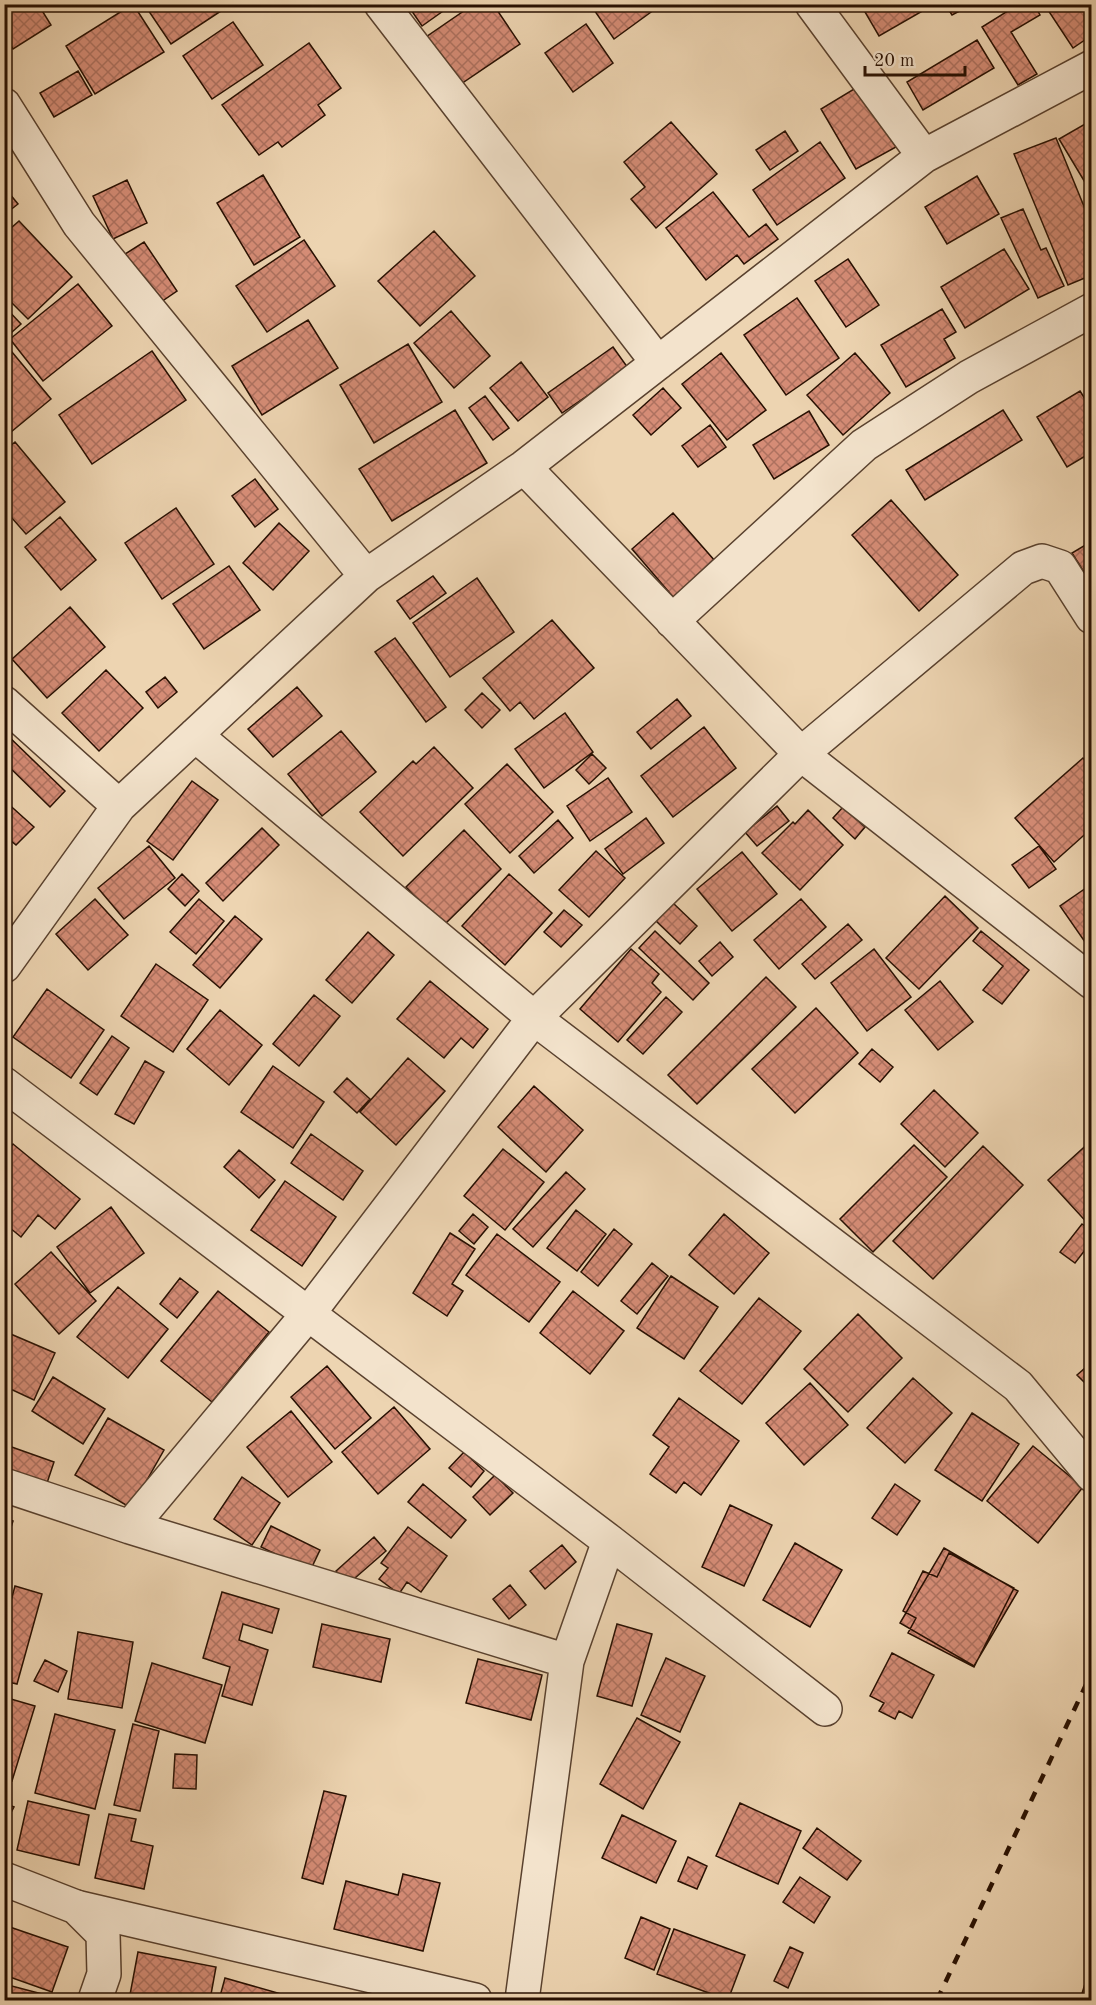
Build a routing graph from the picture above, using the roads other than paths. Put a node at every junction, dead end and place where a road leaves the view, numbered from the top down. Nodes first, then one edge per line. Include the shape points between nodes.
1 (381, 4) edge
2 (812, 4) edge
3 (1092, 67) edge
4 (4, 105) edge
5 (924, 156) junction
6 (1092, 310) edge
7 (658, 363) junction
8 (524, 467) junction
9 (366, 576) junction
10 (1092, 617) edge
11 (672, 621) junction
12 (4, 703) edge
13 (195, 735) junction
14 (801, 754) junction
15 (119, 806) junction
16 (4, 966) edge
17 (1092, 982) edge
18 (534, 1018) junction
19 (4, 1084) edge
20 (308, 1314) junction
21 (1092, 1475) edge
22 (4, 1485) edge
23 (130, 1527) junction
24 (609, 1541) junction
25 (567, 1661) junction
26 (825, 1709) dead end
27 (4, 1879) edge
28 (76, 1907) junction
29 (95, 2001) edge
30 (475, 2001) edge
31 (522, 2001) edge

1 - 7 street
2 - 5 street
3 - 5 street
4 - 9 street via 80,224
5 - 7 street
6 - 11 street via 969,377 864,445
7 - 8 street
8 - 9 street
8 - 11 street
9 - 13 street
10 - 14 street via 1060,567 1042,561 1023,568
11 - 14 street
12 - 15 street
13 - 15 street
13 - 18 street
14 - 17 street
14 - 18 street
15 - 16 street
18 - 20 street
18 - 21 street via 1018,1386
19 - 20 street
20 - 23 street
20 - 24 street
22 - 23 street
23 - 25 street
24 - 25 street
24 - 26 street
25 - 31 street
27 - 28 street
28 - 29 street via 103,1934 104,1974
28 - 30 street

